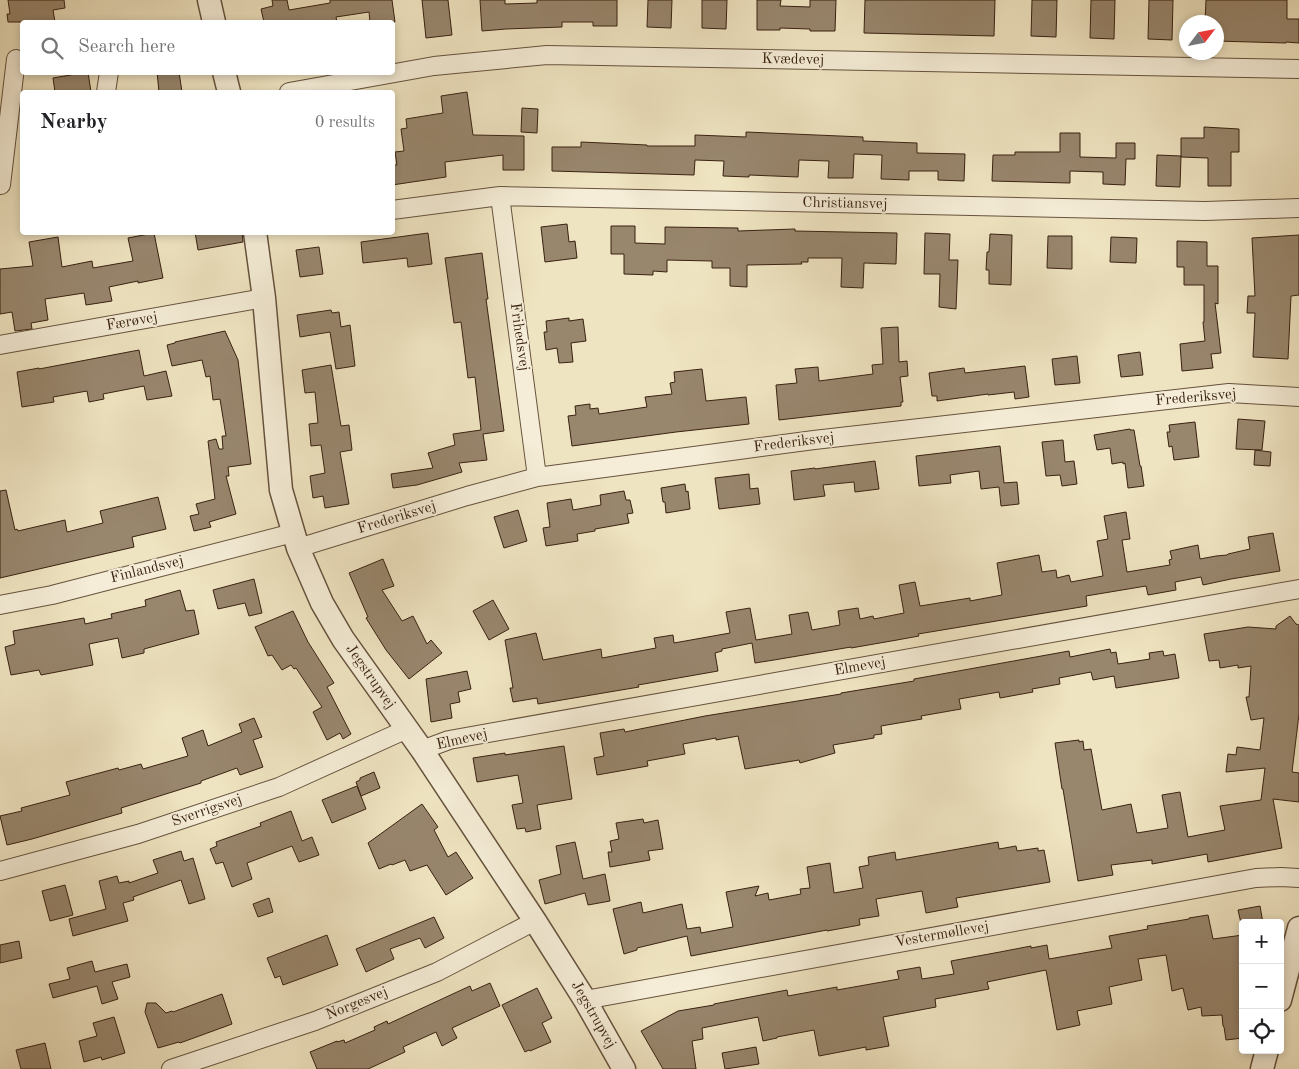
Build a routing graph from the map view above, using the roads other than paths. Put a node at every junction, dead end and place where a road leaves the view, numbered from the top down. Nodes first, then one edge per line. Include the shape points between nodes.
1 (209, 0) edge
2 (214, 20) edge
3 (13, 59) edge
4 (1299, 69) edge
5 (395, 73) edge
6 (109, 75) edge
7 (225, 75) edge
8 (384, 75) edge
9 (106, 90) edge
10 (228, 90) edge
11 (300, 90) edge
12 (1, 185) edge
13 (500, 196) junction
14 (1299, 208) edge
15 (395, 210) edge
16 (255, 235) edge
17 (264, 298) junction
18 (0, 345) edge
19 (1299, 397) edge
20 (538, 477) junction
21 (296, 541) junction
22 (1299, 589) edge
23 (0, 605) edge
24 (407, 729) junction
25 (422, 750) junction
26 (0, 871) edge
27 (1299, 878) edge
28 (535, 921) junction
29 (1299, 928) edge
30 (1284, 985) edge
31 (585, 1000) junction
32 (1266, 1054) edge
33 (171, 1069) edge
34 (624, 1069) edge
35 (1262, 1069) edge

1 - 2 street
3 - 12 street
4 - 5 street, Kvædevej via 547,55
6 - 9 street
7 - 10 street
8 - 11 street, Kvædevej
13 - 14 street, Christiansvej via 1205,212
13 - 15 street, Christiansvej
13 - 20 street, Frihedsvej
16 - 17 street, Jegstrupvej
17 - 18 street, Færøvej
17 - 21 street, Jegstrupvej via 281,490
19 - 20 street, Frederiksvej via 1229,393 814,440
20 - 21 street, Frederiksvej
21 - 23 street, Finlandsvej
21 - 24 street, Jegstrupvej via 322,603 343,639
22 - 25 street, Elmevej via 449,740
24 - 25 street, Jegstrupvej
24 - 26 street, Sverrigsvej via 279,787 138,834
25 - 28 street, Jegstrupvej
27 - 31 street, Vestermøllevej via 1256,878
28 - 31 street, Jegstrupvej
28 - 33 street, Norgesvej via 437,972 394,990 315,1021
29 - 30 street
31 - 34 street, Jegstrupvej
32 - 35 street

